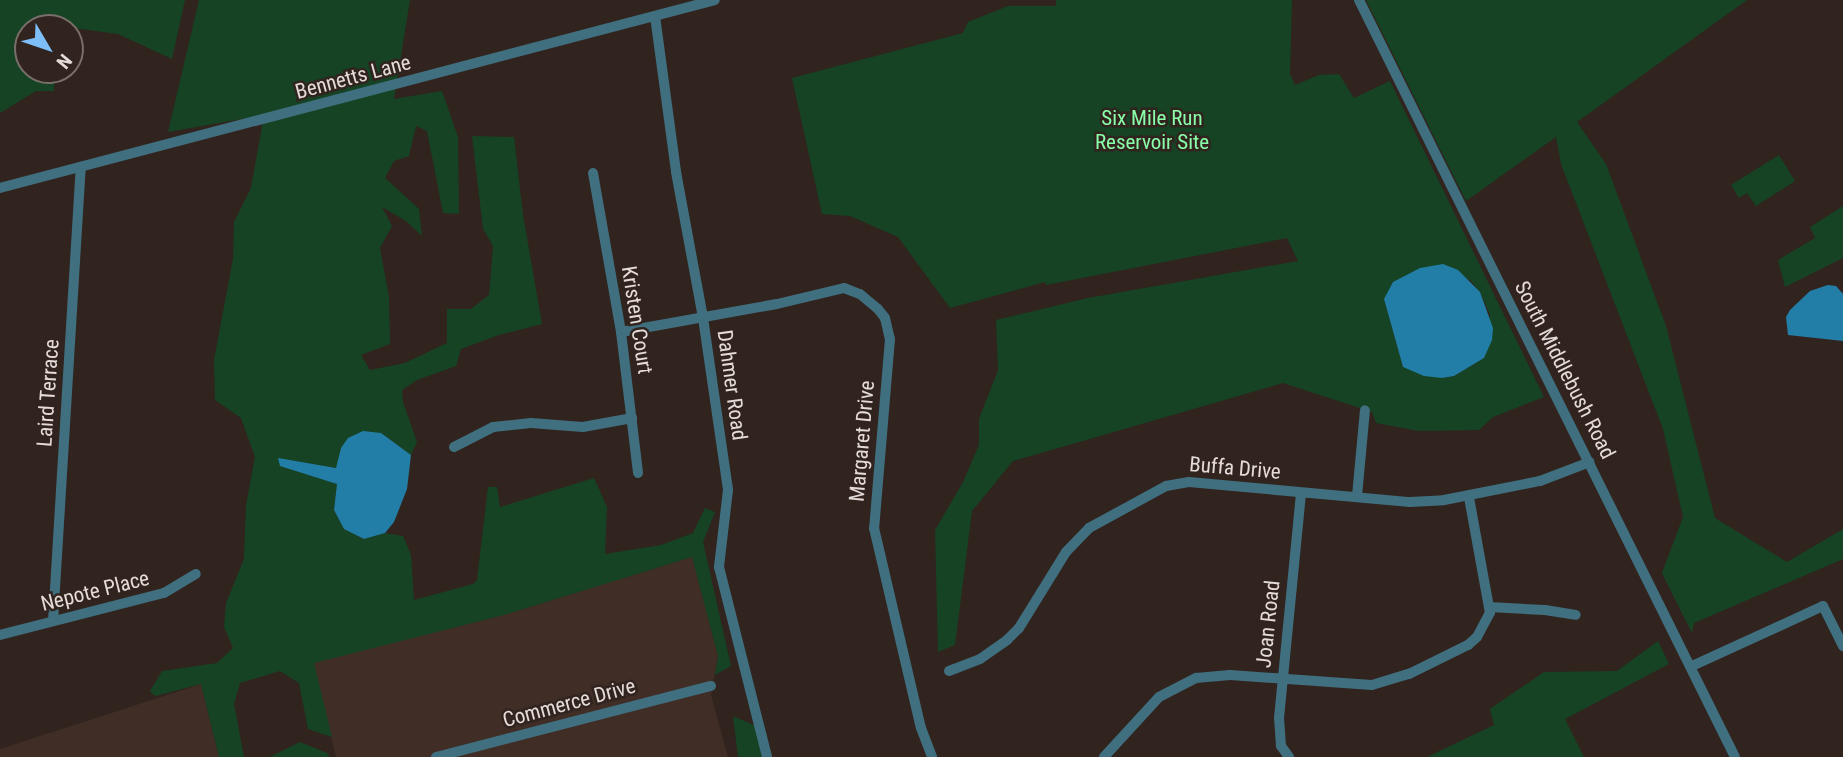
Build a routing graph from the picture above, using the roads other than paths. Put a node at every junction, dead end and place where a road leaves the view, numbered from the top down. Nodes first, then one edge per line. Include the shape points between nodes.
1 (715, 0) edge
2 (1359, 0) edge
3 (655, 16) junction
4 (81, 167) junction
5 (593, 173) dead end
6 (0, 188) edge
7 (703, 318) junction
8 (621, 332) junction
9 (1365, 410) dead end
10 (632, 418) junction
11 (454, 447) dead end
12 (1590, 462) junction
13 (639, 472) dead end
14 (1301, 493) junction
15 (1357, 496) junction
16 (1469, 497) junction
17 (195, 575) dead end
18 (1489, 607) junction
19 (1576, 615) dead end
20 (53, 621) junction
21 (0, 635) edge
22 (1841, 639) edge
23 (1692, 667) junction
24 (950, 671) dead end
25 (1282, 680) junction
26 (711, 686) dead end
27 (436, 757) edge
28 (767, 757) edge
29 (932, 757) edge
30 (1104, 757) edge
31 (1289, 757) edge
32 (1735, 757) edge

1 - 3 street, Bennetts Lane
2 - 12 street, South Middlebush Road
3 - 4 street, Bennetts Lane
3 - 7 street, Dahmer Road via 676,172
4 - 6 street, Bennetts Lane
4 - 20 street, Laird Terrace
5 - 8 street, Kristen Court
7 - 8 street, Margaret Drive
7 - 28 street, Dahmer Road via 728,490 719,567
7 - 29 street, Margaret Drive via 844,288 870,301 884,318 890,355 873,528
8 - 10 street, Kristen Court
9 - 15 street
10 - 11 street via 583,426 531,423 493,427
10 - 13 street, Kristen Court
12 - 16 street, Buffa Drive via 1540,481
12 - 23 street, South Middlebush Road
14 - 15 street, Buffa Drive
14 - 24 street, Buffa Drive via 1189,482 1143,496 1099,521 1075,542 1007,640 980,659
14 - 25 street, Joan Road
15 - 16 street, Buffa Drive via 1410,502
16 - 18 street
17 - 20 street, Nepote Place via 164,593
18 - 19 street
18 - 25 street via 1488,620 1468,645 1409,674 1359,686
20 - 21 street, Nepote Place
22 - 23 street via 1823,606
23 - 32 street, South Middlebush Road
25 - 30 street via 1207,675 1184,682 1159,697
25 - 31 street, Joan Road via 1279,737
26 - 27 street, Commerce Drive

